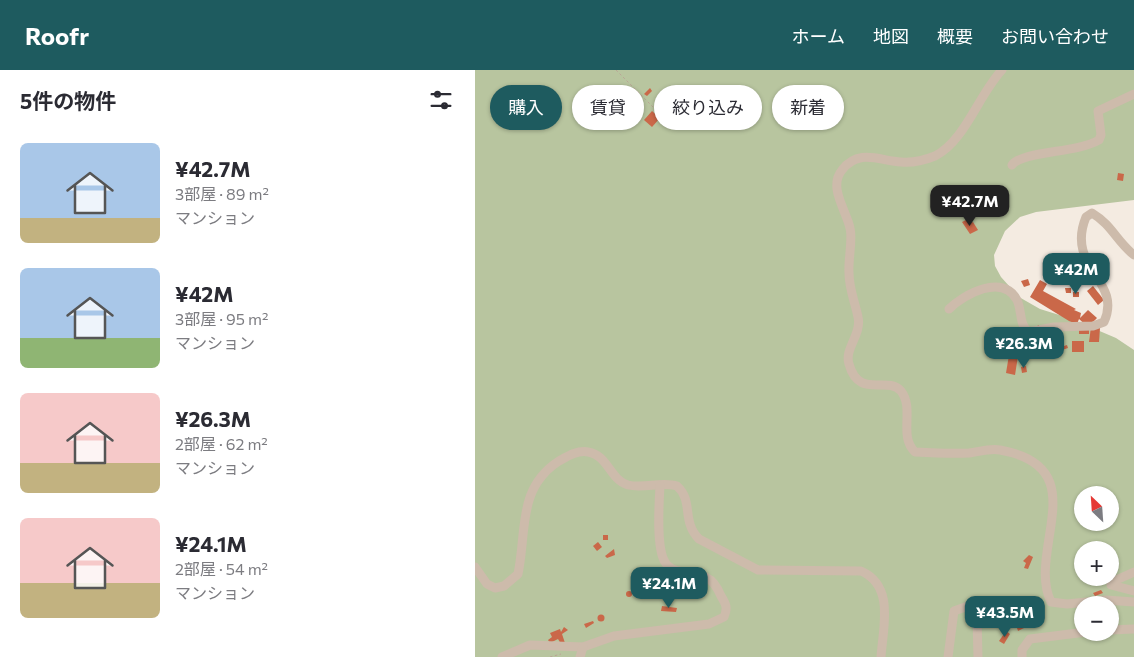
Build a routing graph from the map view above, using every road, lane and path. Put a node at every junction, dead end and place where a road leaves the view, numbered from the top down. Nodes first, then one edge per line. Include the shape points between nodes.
1 (617, 70) edge
2 (1002, 70) edge
3 (1134, 94) edge
4 (654, 108) edge
5 (1012, 165) dead end
6 (1134, 255) edge
7 (949, 309) dead end
8 (660, 486) junction
9 (475, 567) edge
10 (1134, 572) edge
11 (1134, 591) edge
12 (1134, 602) edge
13 (1134, 629) edge
14 (1119, 630) edge
15 (1074, 634) edge
16 (583, 647) junction
17 (502, 657) edge
18 (580, 657) edge
19 (881, 657) edge
20 (948, 657) edge
21 (978, 657) edge
22 (1022, 657) edge

1 - 4 path
2 - 12 street via 944,151 915,162 867,155 841,171 838,190 850,228 849,274 859,327 848,354 848,363 860,383 895,387 901,391 907,403 907,435 915,452 1001,450 1039,466 1055,494 1046,578 1046,593 1051,602
3 - 5 street via 1098,111 1101,135 1093,144 1026,156
6 - 7 street via 1105,220 1092,213 1086,218 1080,238 1082,251 1109,299 1109,311 1104,322 1093,326 1053,327 1029,332 1023,326 1016,299 1005,289 977,290
8 - 9 street via 627,485 600,456 587,452 571,454 543,474 532,488 527,501 521,558 515,578 495,588 487,584
8 - 16 street via 661,552 665,563 673,570 707,577 726,605 724,617 709,624 614,636
8 - 19 street via 671,484 682,490 686,498 688,524 699,539 752,569 861,571 872,576 884,594
10 - 11 street via 1111,585
13 - 14 street
15 - 22 street via 1030,639 1022,650
16 - 17 street via 530,645
16 - 18 street
20 - 21 street via 954,611 968,606 977,617

